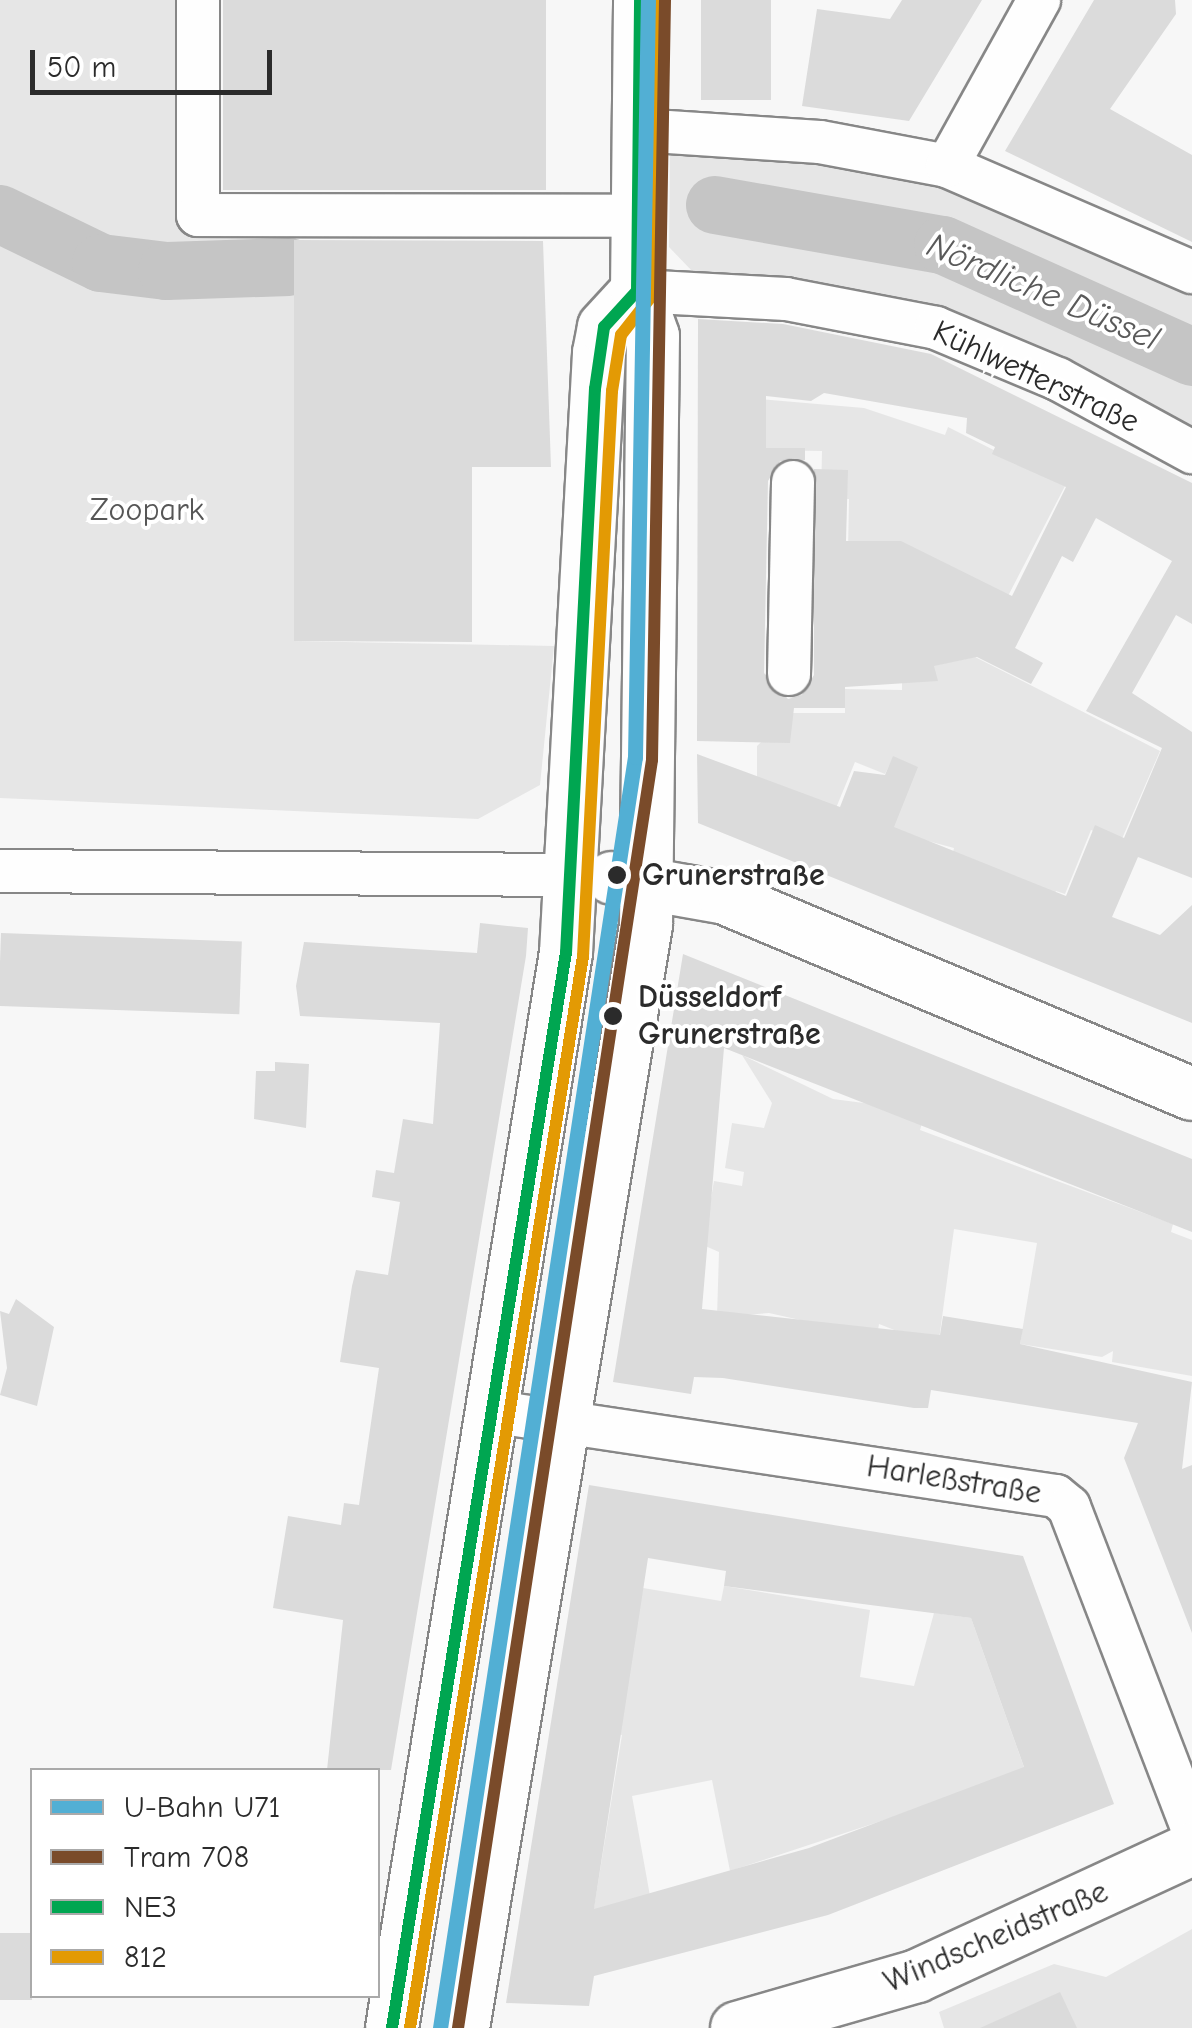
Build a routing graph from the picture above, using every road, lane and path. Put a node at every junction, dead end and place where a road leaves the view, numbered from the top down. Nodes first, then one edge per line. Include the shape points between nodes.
1 (198, 0) edge
2 (640, 0) edge
3 (1039, 0) edge
4 (638, 130) junction
5 (947, 166) junction
6 (637, 216) junction
7 (1192, 272) edge
8 (637, 292) junction
9 (1192, 452) edge
10 (792, 482) dead end
11 (789, 674) dead end
12 (0, 872) edge
13 (571, 875) junction
14 (647, 882) junction
15 (1192, 1094) edge
16 (496, 1412) junction
17 (563, 1420) junction
18 (1192, 1828) edge
19 (1192, 1849) edge
20 (409, 1962) junction
21 (392, 2028) edge
22 (437, 2028) edge
23 (462, 2028) edge
24 (737, 2028) edge

1 - 6 street via 198,215
2 - 4 main road
3 - 5 street
4 - 5 street via 820,142
4 - 6 main road
5 - 7 street
6 - 8 main road
8 - 9 street, Kühlwetterstraße via 786,299 936,328 1058,379
8 - 13 main road via 604,327 594,389
8 - 14 main road via 653,336
10 - 11 street
12 - 13 street
13 - 14 main road
13 - 16 main road
14 - 15 main road via 725,898
14 - 17 main road via 633,1026
16 - 17 street, Harleßstraße
16 - 20 main road
17 - 18 street, Harleßstraße via 1056,1496 1070,1507
17 - 23 main road
19 - 24 main road, Windscheidstraße via 917,1976
20 - 21 main road
20 - 22 main road

